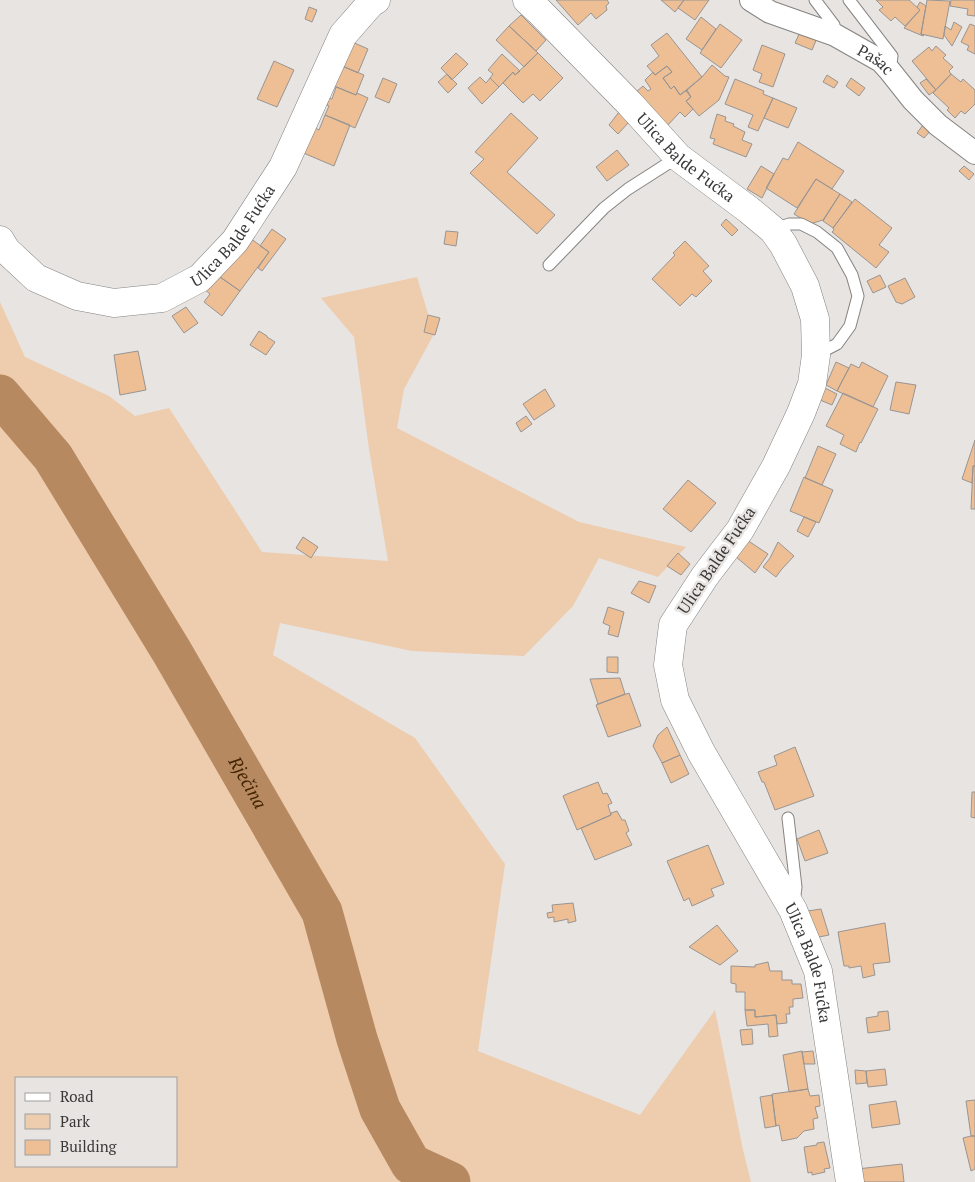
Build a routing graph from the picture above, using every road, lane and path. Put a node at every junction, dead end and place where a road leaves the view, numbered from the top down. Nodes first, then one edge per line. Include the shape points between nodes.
1 (376, 0) edge
2 (527, 0) edge
3 (751, 0) edge
4 (816, 0) edge
5 (849, 0) edge
6 (835, 35) junction
7 (890, 70) junction
8 (975, 153) edge
9 (678, 157) junction
10 (773, 230) junction
11 (0, 240) edge
12 (549, 265) dead end
13 (816, 355) junction
14 (788, 818) dead end
15 (793, 910) junction
16 (850, 1182) edge

1 - 11 main road, Ulica Balde Fućka via 343,35 283,167 234,241 200,278 162,298 114,303 77,296 36,278 6,250
2 - 9 main road, Ulica Balde Fućka
3 - 6 street, Pašac via 770,12
4 - 6 lane via 834,25
5 - 7 lane via 892,56
6 - 7 street, Pašac via 881,61
7 - 8 street, Pašac via 938,125
9 - 10 main road, Ulica Balde Fućka
9 - 12 lane via 604,208
10 - 13 main road, Ulica Balde Fućka via 805,286 815,319
10 - 13 lane via 789,224 801,224 817,232 837,248 852,275 858,296 850,326 837,344
13 - 15 main road, Ulica Balde Fućka via 812,384 776,466 740,530 673,625 668,665 675,700
14 - 15 lane via 796,887
15 - 16 main road, Ulica Balde Fućka via 818,971

